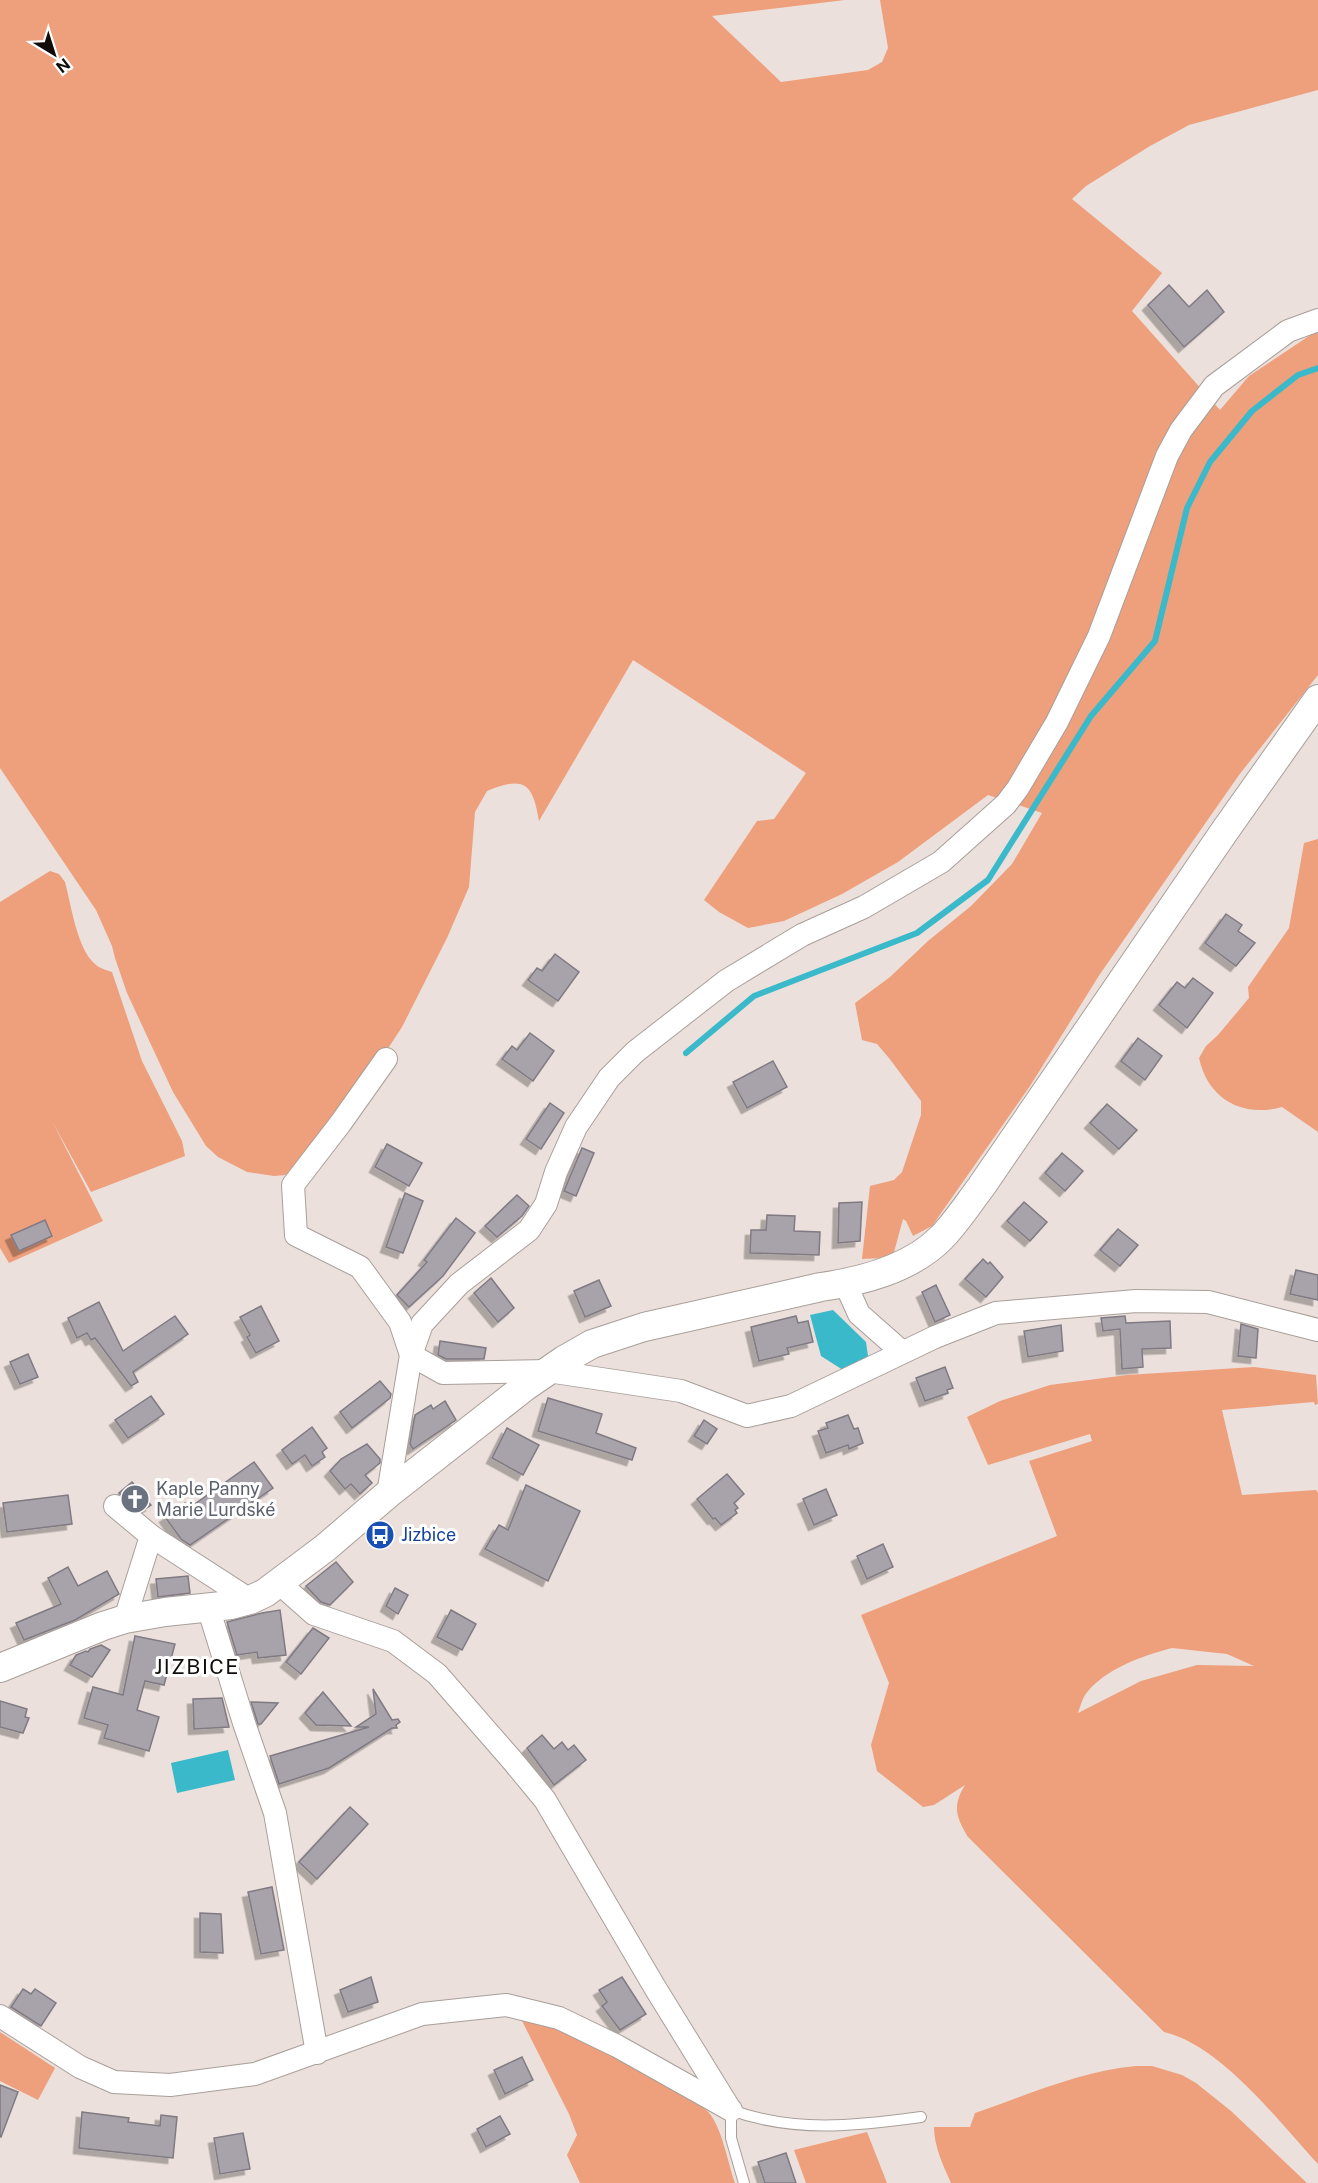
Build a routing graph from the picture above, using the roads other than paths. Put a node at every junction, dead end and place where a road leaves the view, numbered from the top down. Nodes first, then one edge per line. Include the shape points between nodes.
1 (1318, 320) edge
2 (1318, 699) edge
3 (386, 1059) dead end
4 (845, 1283) junction
5 (1318, 1330) edge
6 (903, 1352) junction
7 (411, 1355) junction
8 (548, 1371) junction
9 (388, 1494) junction
10 (114, 1506) dead end
11 (151, 1536) junction
12 (279, 1583) junction
13 (250, 1600) junction
14 (208, 1607) junction
15 (125, 1619) junction
16 (0, 1668) edge
17 (0, 2016) edge
18 (317, 2053) junction
19 (731, 2110) junction
20 (921, 2117) dead end
21 (744, 2183) edge

1 - 7 street via 1288,331 1227,375 1181,430 1167,456 1100,636 1078,682 1006,804 941,862 864,907 802,935 726,981 635,1052 609,1078 576,1127 546,1204 528,1230 459,1284 422,1324
2 - 4 street via 953,1226 910,1261
3 - 7 street via 293,1185 296,1235 360,1267 400,1322
4 - 6 street via 859,1314
4 - 8 street via 644,1327 592,1344
5 - 6 street via 1208,1302 1136,1301 996,1313
6 - 8 street via 791,1406 747,1416 681,1390
7 - 8 street via 442,1373
7 - 9 street
8 - 9 street
9 - 12 street
10 - 11 street
11 - 13 street
11 - 15 street
12 - 13 street
12 - 19 street via 314,1614 393,1641 437,1674 512,1760 545,1800
13 - 14 street
14 - 15 street
14 - 18 street via 276,1813
15 - 16 street
17 - 18 street via 80,2067 114,2082 170,2085 255,2074
18 - 19 street via 422,2014 506,2006 559,2018
19 - 20 lane via 774,2123 807,2126
19 - 21 lane via 731,2138

